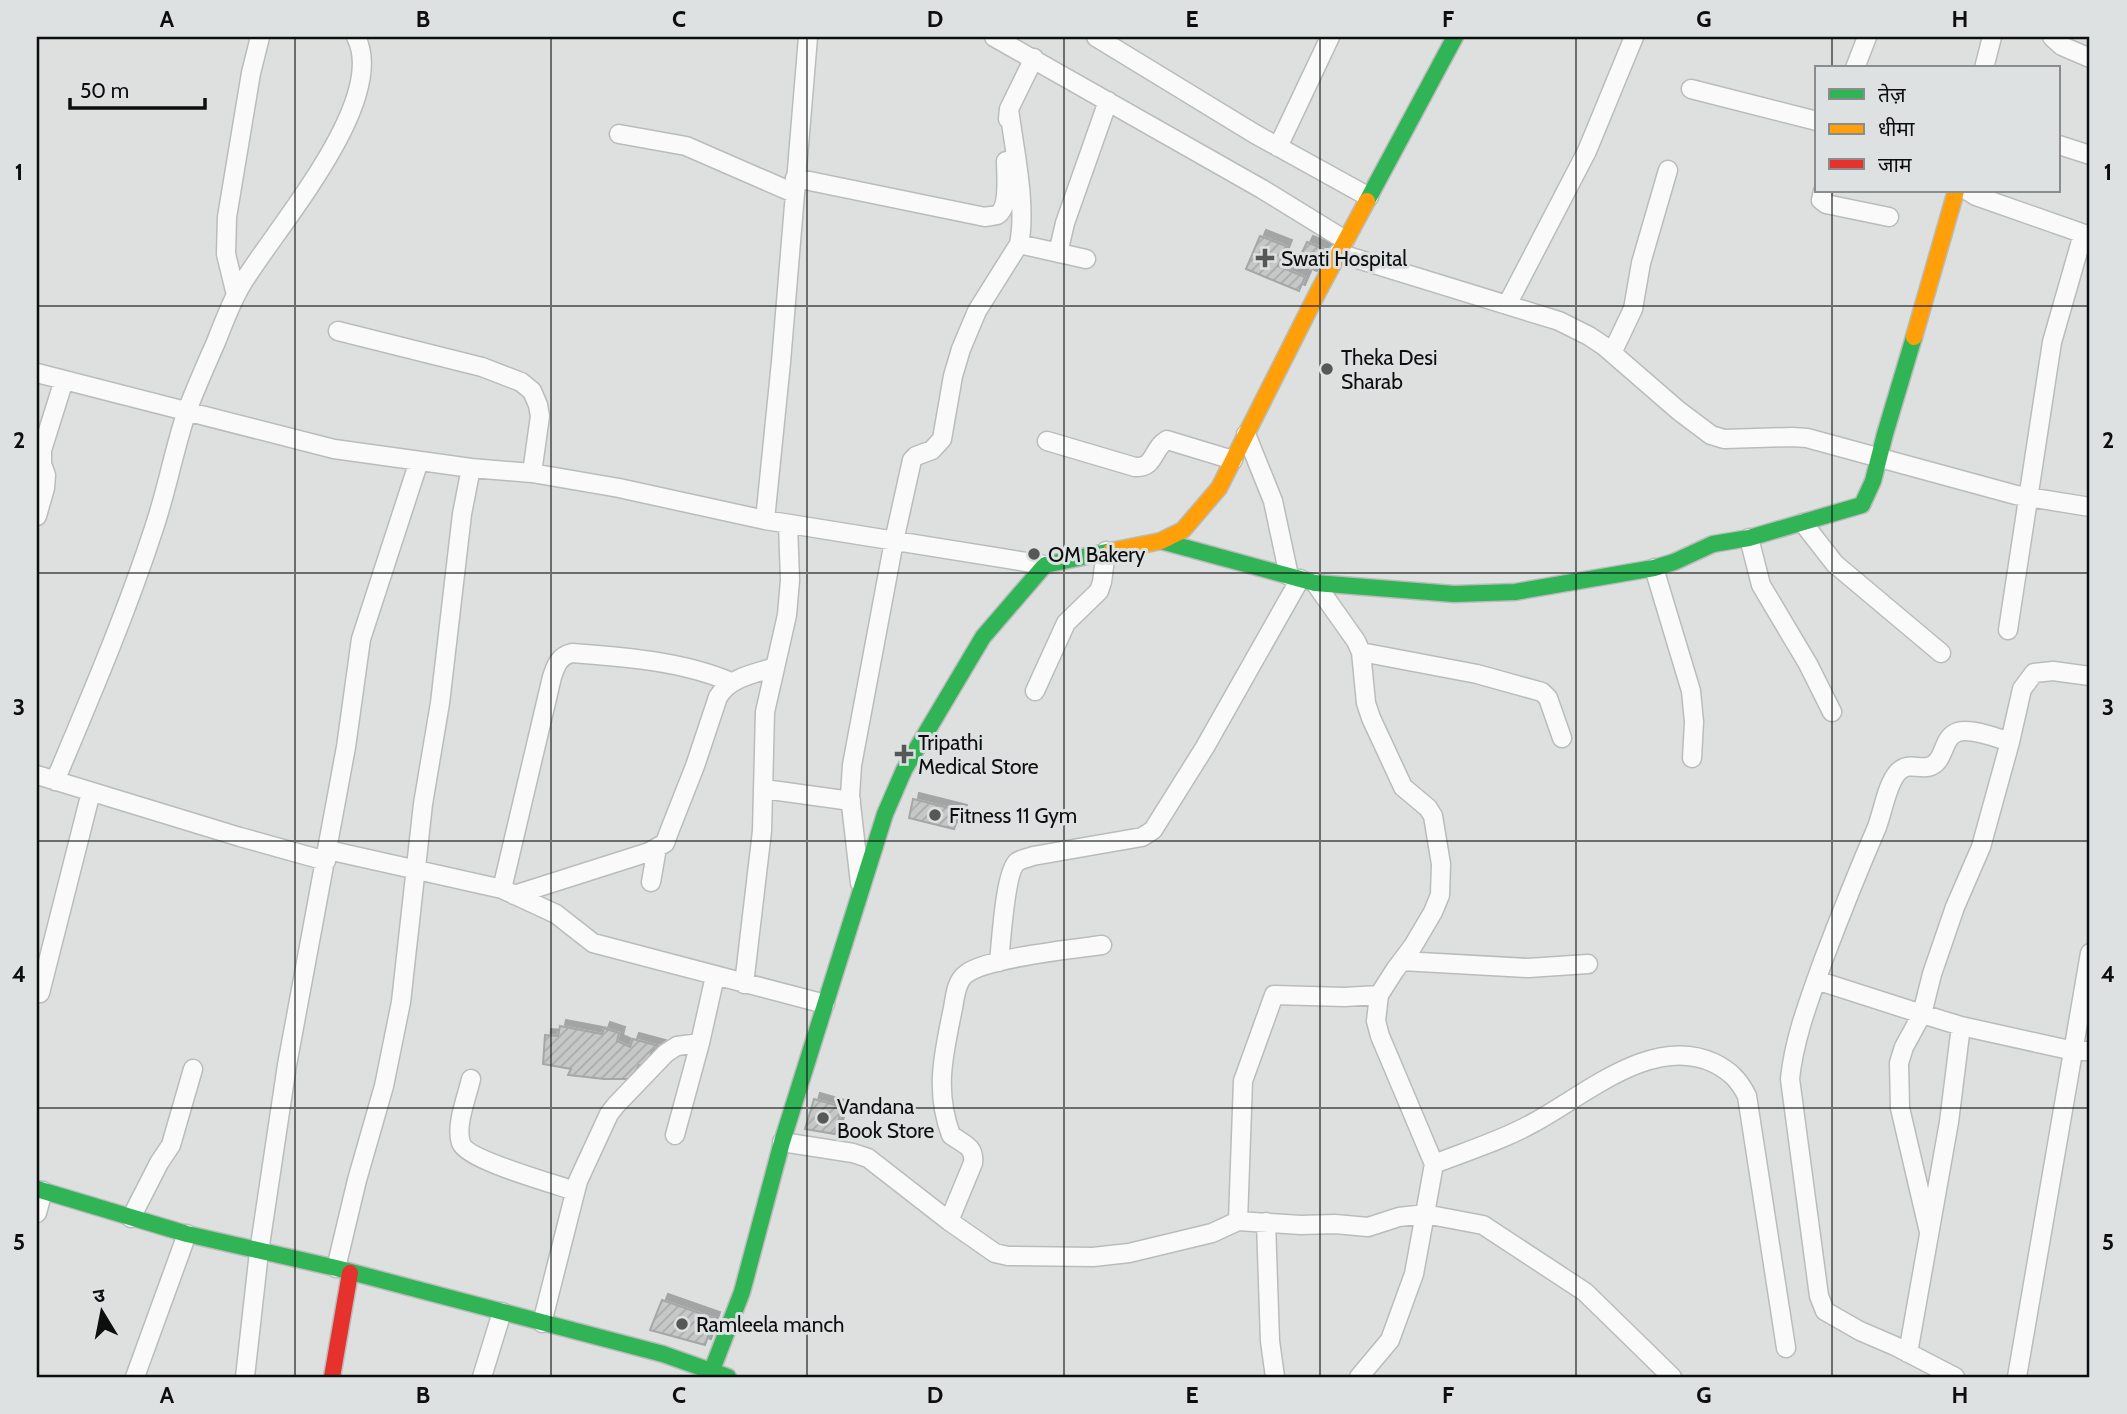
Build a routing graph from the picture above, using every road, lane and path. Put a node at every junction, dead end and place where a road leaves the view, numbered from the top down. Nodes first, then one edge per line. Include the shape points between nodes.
1 (260, 37) edge
2 (356, 37) edge
3 (808, 37) edge
4 (994, 37) edge
5 (1096, 37) edge
6 (1330, 37) edge
7 (1455, 37) edge
8 (1634, 37) edge
9 (1867, 37) edge
10 (1992, 37) edge
11 (2052, 37) edge
12 (1034, 58) junction
13 (2090, 58) edge
14 (1856, 66) edge
15 (1985, 66) edge
16 (1691, 89) dead end
17 (1108, 101) junction
18 (1009, 109) junction
19 (1815, 120) edge
20 (619, 134) dead end
21 (2060, 145) edge
22 (1278, 147) junction
23 (2090, 155) edge
24 (1668, 170) dead end
25 (795, 185) junction
26 (1823, 192) edge
27 (1956, 192) edge
28 (1970, 192) edge
29 (1369, 197) junction
30 (1889, 217) dead end
31 (2087, 235) edge
32 (1019, 244) junction
33 (1342, 247) junction
34 (1058, 253) junction
35 (1086, 259) dead end
36 (236, 295) junction
37 (1507, 306) junction
38 (338, 331) dead end
39 (1612, 353) junction
40 (37, 373) edge
41 (64, 380) junction
42 (187, 412) junction
43 (1246, 434) junction
44 (1046, 440) dead end
45 (1878, 458) junction
46 (1233, 460) junction
47 (419, 461) junction
48 (471, 468) junction
49 (532, 473) junction
50 (2028, 497) junction
51 (2090, 507) edge
52 (37, 516) edge
53 (765, 520) junction
54 (1803, 523) junction
55 (788, 524) junction
56 (1749, 538) junction
57 (894, 541) junction
58 (1161, 541) junction
59 (1106, 551) junction
60 (1045, 565) junction
61 (1654, 568) junction
62 (1301, 580) junction
63 (2008, 630) dead end
64 (1361, 652) junction
65 (1941, 653) dead end
66 (775, 667) junction
67 (2090, 676) edge
68 (731, 682) junction
69 (1035, 691) dead end
70 (1832, 712) dead end
71 (1562, 738) dead end
72 (2010, 743) junction
73 (1692, 758) dead end
74 (37, 775) edge
75 (55, 781) junction
76 (764, 789) junction
77 (91, 792) junction
78 (851, 802) junction
79 (657, 848) junction
80 (327, 855) junction
81 (416, 869) junction
82 (651, 882) dead end
83 (861, 889) junction
84 (508, 892) junction
85 (1102, 945) dead end
86 (2090, 953) edge
87 (1402, 961) junction
88 (999, 962) junction
89 (1588, 964) dead end
90 (715, 976) junction
91 (1816, 980) junction
92 (744, 984) junction
93 (40, 993) dead end
94 (1378, 995) junction
95 (825, 1004) junction
96 (1922, 1014) junction
97 (1961, 1026) junction
98 (700, 1043) junction
99 (2082, 1051) edge
100 (193, 1069) dead end
101 (471, 1079) dead end
102 (676, 1135) dead end
103 (782, 1142) junction
104 (1434, 1164) junction
105 (40, 1190) edge
106 (575, 1191) junction
107 (37, 1213) edge
108 (1425, 1214) junction
109 (131, 1218) junction
110 (949, 1221) junction
111 (1238, 1221) junction
112 (1266, 1222) junction
113 (1929, 1232) junction
114 (187, 1234) junction
115 (260, 1252) junction
116 (343, 1270) junction
117 (502, 1312) junction
118 (542, 1323) junction
119 (1786, 1348) dead end
120 (1908, 1353) junction
121 (712, 1370) junction
122 (135, 1377) edge
123 (245, 1377) edge
124 (332, 1377) edge
125 (482, 1377) edge
126 (728, 1377) edge
127 (1275, 1377) edge
128 (1359, 1377) edge
129 (1672, 1377) edge
130 (1955, 1377) edge
131 (2017, 1377) edge

1 - 36 street via 227,217 226,254
2 - 36 street via 363,70 350,113 302,197
3 - 25 street
4 - 12 street
5 - 22 street
6 - 22 street
7 - 29 street
8 - 37 street via 1587,151
9 - 14 street
10 - 15 street
11 - 13 street
12 - 17 street
12 - 18 street
16 - 19 street
17 - 33 street via 1262,189
17 - 34 street
18 - 25 street via 1006,199 997,215 973,215 919,202
18 - 32 street via 1021,204
20 - 25 street via 686,146
21 - 23 street
22 - 29 street
24 - 39 street via 1633,309
25 - 53 street
26 - 30 street via 1821,200 1826,204
27 - 45 street
28 - 31 street
29 - 33 street
31 - 50 street via 2052,342
32 - 34 street
32 - 57 street via 977,311 961,349 942,439 912,460
33 - 37 street
33 - 43 street
34 - 35 street
36 - 42 street
37 - 39 street via 1559,321
38 - 49 street via 482,367 521,382 532,391 540,416
39 - 45 street via 1711,435 1724,439 1807,438
40 - 41 street
41 - 42 street
41 - 52 street via 42,450 46,475
42 - 47 street via 334,449
42 - 75 street via 154,528
43 - 46 street
43 - 62 street
44 - 46 street via 1135,467 1149,464 1167,440
45 - 50 street
45 - 54 street via 1862,505
46 - 58 street via 1219,488 1196,517
47 - 48 street
47 - 80 street via 361,639
48 - 49 street
48 - 81 street via 461,514
49 - 53 street
50 - 51 street
50 - 63 street
53 - 55 street
54 - 56 street
54 - 65 street via 1835,564
55 - 57 street
55 - 66 street via 789,600
56 - 61 street via 1713,544
56 - 70 street via 1761,585
57 - 60 street
57 - 78 street via 852,765
58 - 59 street
58 - 62 street
59 - 60 street
59 - 69 street via 1099,591 1066,623
60 - 83 street via 984,637 904,770
61 - 62 street via 1484,594 1345,587
61 - 73 street via 1691,691
62 - 64 street
62 - 88 street via 1153,830 1142,838 1032,856 1012,868
64 - 71 street via 1477,674 1542,692 1549,698
64 - 87 street via 1371,718 1403,786 1433,816 1441,864 1440,895
66 - 68 street
66 - 76 street via 765,712
67 - 72 street via 2034,673 2022,689
68 - 79 street via 718,697 669,832
68 - 84 street via 696,669 622,656 572,653 558,660
72 - 91 street via 1959,731 1939,761 1929,767 1900,770
72 - 96 street via 1981,846 1955,906
74 - 75 street
75 - 77 street
76 - 78 street
76 - 92 street
77 - 80 street via 240,837
77 - 93 street
78 - 83 street
79 - 82 street
79 - 84 street
80 - 81 street
80 - 115 street via 287,1065
81 - 84 street
81 - 116 street via 401,1002 384,1086 356,1180
83 - 95 street
84 - 90 street via 556,914 593,943
85 - 88 street
86 - 99 street
87 - 89 street via 1528,968
87 - 94 street
88 - 110 street via 961,979 942,1059 948,1127 974,1154
90 - 92 street
90 - 98 street
91 - 96 street
91 - 120 street via 1790,1079 1819,1296 1825,1311
92 - 95 street
94 - 104 street via 1380,1037
94 - 111 street via 1273,995 1243,1081
95 - 103 street
96 - 97 street
96 - 113 street via 1899,1063 1900,1108
97 - 99 street
97 - 113 street
98 - 102 street
98 - 106 street via 677,1046 666,1053 616,1105
99 - 131 street
100 - 109 street via 170,1145
101 - 106 street via 461,1123 462,1147 486,1161
103 - 110 street via 868,1158
103 - 121 street via 742,1292
104 - 108 street
104 - 119 street via 1531,1125 1642,1062 1680,1055 1717,1065 1735,1077 1747,1096
105 - 107 street
105 - 109 street
106 - 118 street
108 - 112 street via 1368,1227
108 - 128 street via 1414,1274 1390,1340
108 - 129 street via 1483,1224 1585,1292
109 - 114 street
110 - 111 street via 1008,1256 1093,1257 1129,1254 1212,1233
111 - 112 street
112 - 127 street
113 - 120 street
114 - 115 street
114 - 122 street
115 - 116 street
115 - 123 street
116 - 117 street
116 - 124 street
117 - 118 street
117 - 125 street
118 - 121 street
120 - 130 street
121 - 126 street

